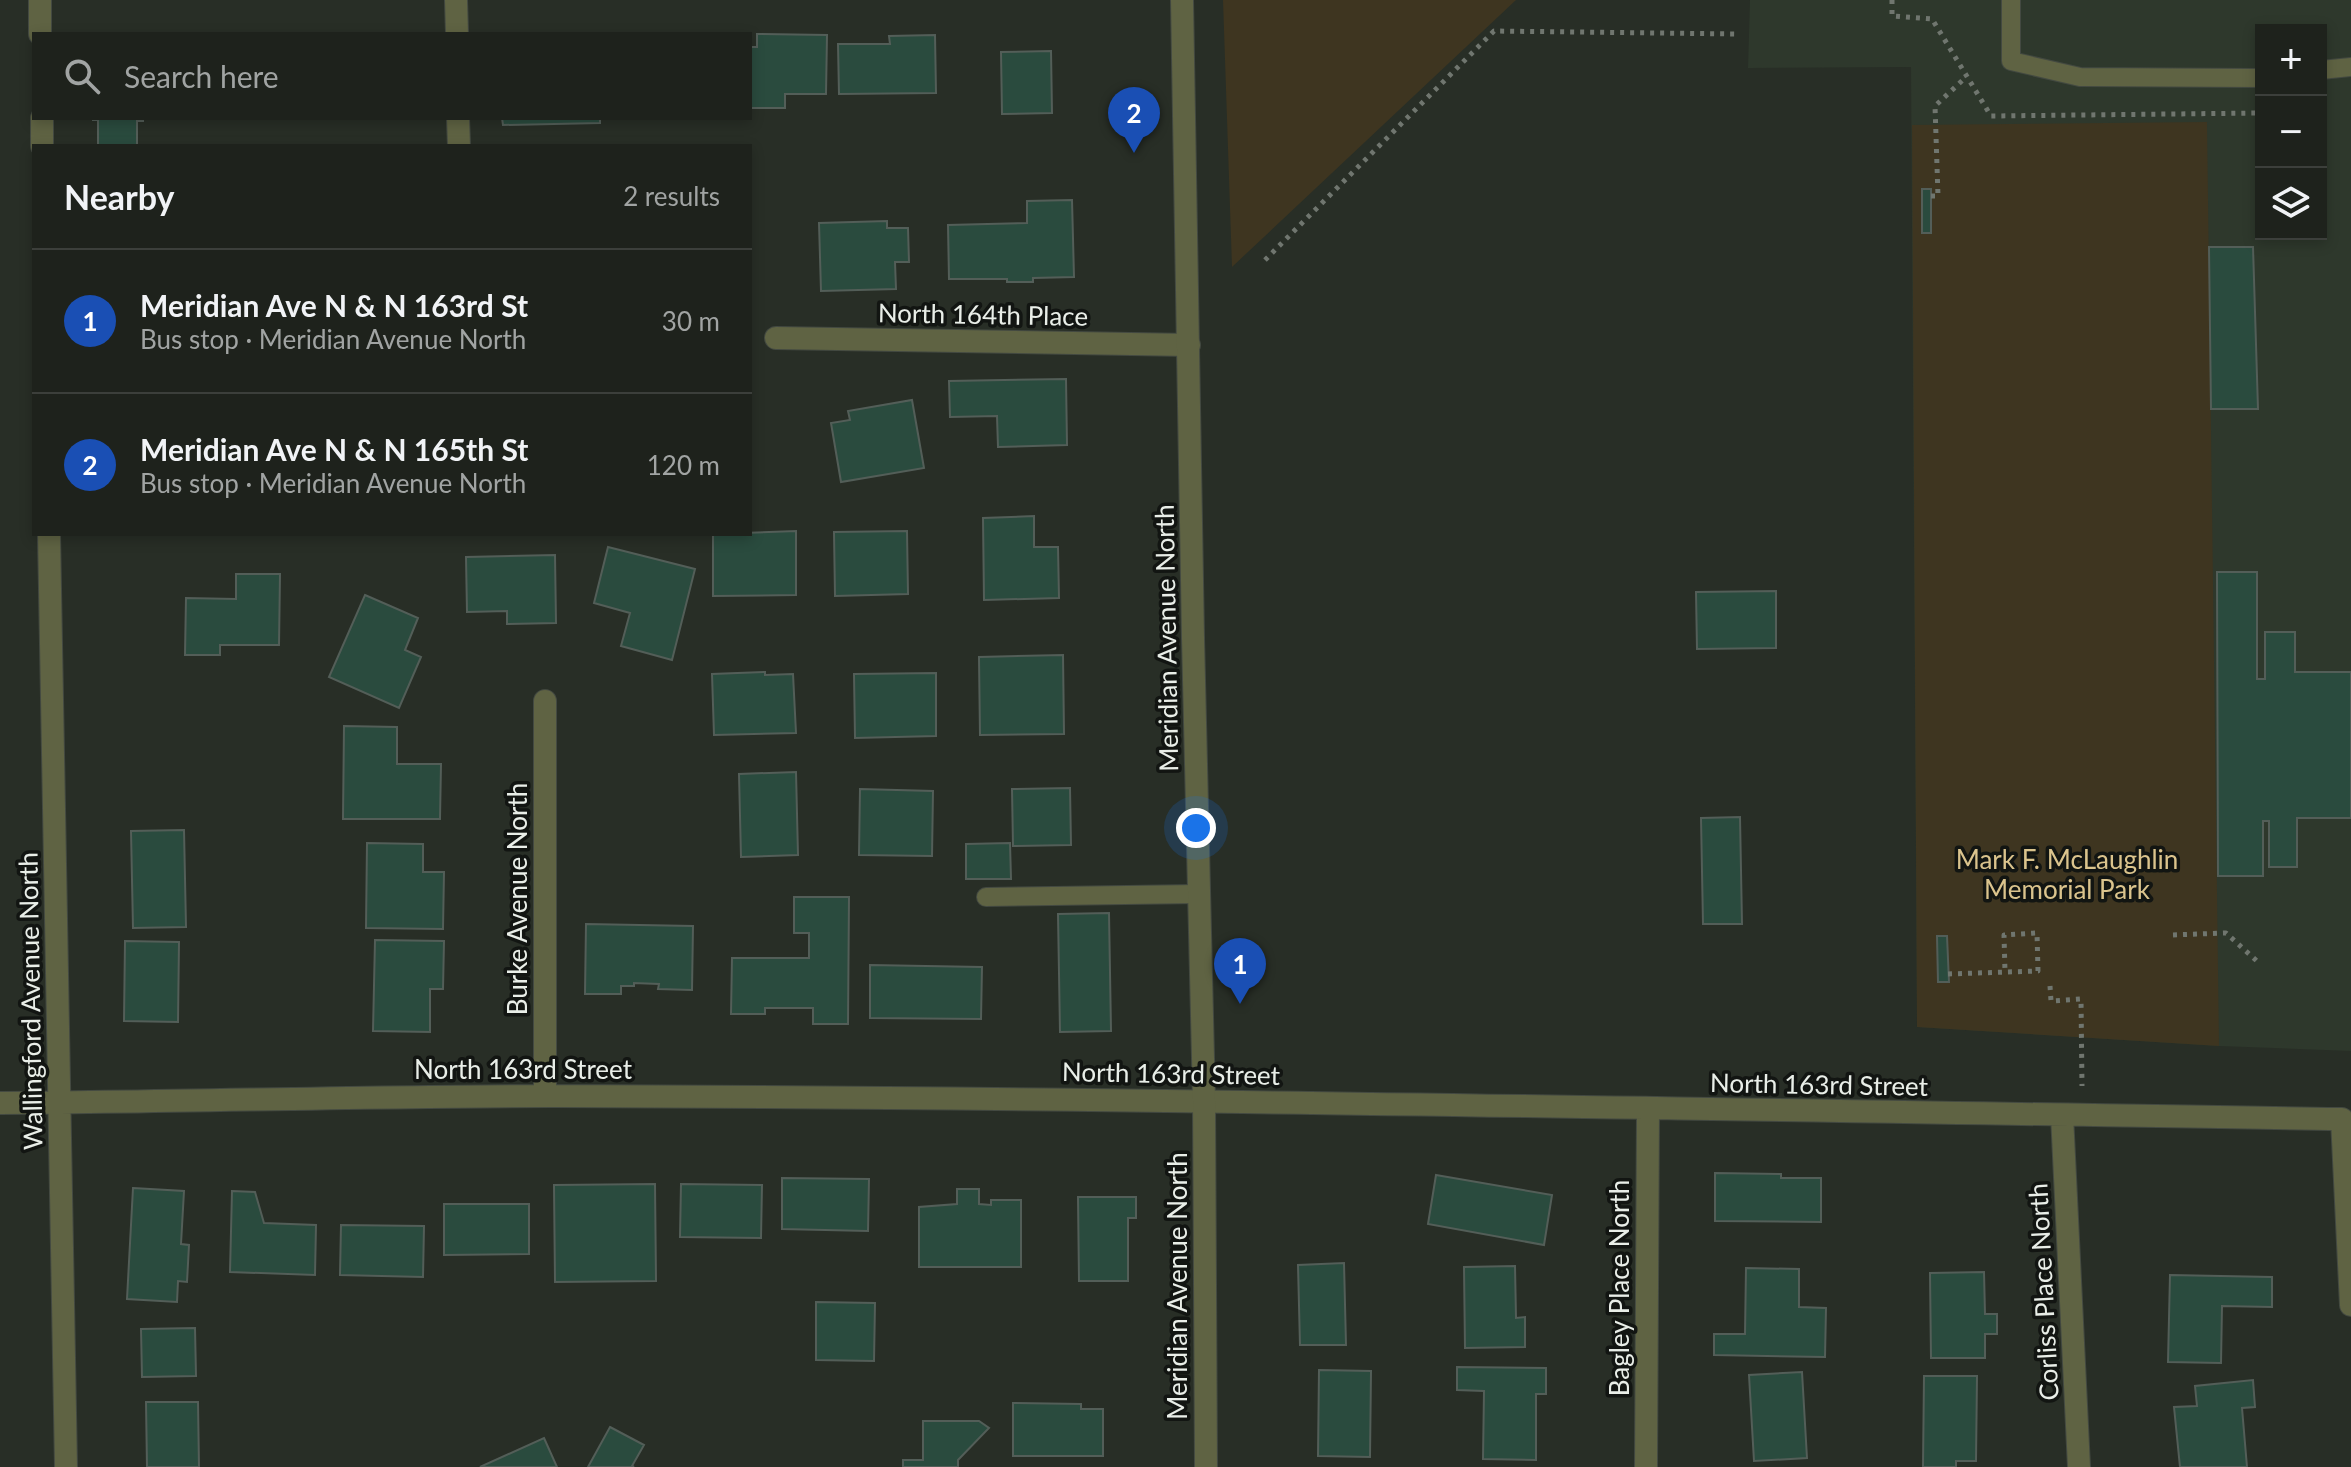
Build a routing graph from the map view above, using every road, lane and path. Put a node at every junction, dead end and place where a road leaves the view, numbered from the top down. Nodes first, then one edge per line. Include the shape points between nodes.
1 (40, 0) edge
2 (456, 0) edge
3 (1182, 0) edge
4 (2011, 0) edge
5 (40, 32) edge
6 (457, 32) edge
7 (1735, 34) dead end
8 (2351, 67) edge
9 (2327, 69) edge
10 (1966, 77) dead end
11 (2255, 78) edge
12 (2196, 114) dead end
13 (42, 120) edge
14 (458, 120) edge
15 (2196, 122) dead end
16 (42, 144) edge
17 (459, 144) edge
18 (1931, 196) dead end
19 (1265, 260) dead end
20 (776, 338) dead end
21 (1189, 345) junction
22 (49, 536) edge
23 (545, 701) dead end
24 (1199, 894) junction
25 (986, 897) dead end
26 (2173, 935) dead end
27 (2258, 962) dead end
28 (2005, 972) junction
29 (1948, 974) dead end
30 (2050, 986) dead end
31 (2082, 1063) dead end
32 (545, 1096) junction
33 (1204, 1100) junction
34 (60, 1102) junction
35 (0, 1103) edge
36 (1648, 1110) junction
37 (2062, 1115) junction
38 (2351, 1305) edge
39 (66, 1467) edge
40 (1206, 1467) edge
41 (1646, 1467) edge
42 (2079, 1467) edge

1 - 5 street
2 - 6 street
3 - 21 street, Meridian Avenue North
4 - 11 lane via 2011,61 2080,77
7 - 19 path via 1494,31
8 - 9 lane
10 - 18 path via 1935,106 1938,196
12 - 15 path
13 - 16 street
14 - 17 street
20 - 21 street, North 164th Place
21 - 24 street, Meridian Avenue North
22 - 34 street, Wallingford Avenue North
23 - 32 street, Burke Avenue North
24 - 25 lane
24 - 33 street, Meridian Avenue North
26 - 27 path via 2226,933
28 - 28 path via 2038,971 2037,933 2004,935
28 - 29 path
30 - 31 path via 2051,1001 2081,999
32 - 33 street, North 163rd Street
32 - 34 street, North 163rd Street
33 - 36 street, North 163rd Street
33 - 40 street, Meridian Avenue North
34 - 35 street, North 163rd Street
34 - 39 street, Wallingford Avenue North
36 - 37 street, North 163rd Street
36 - 41 street, Bagley Place North
37 - 38 street, North 163rd Street via 2342,1119
37 - 42 street, Corliss Place North

